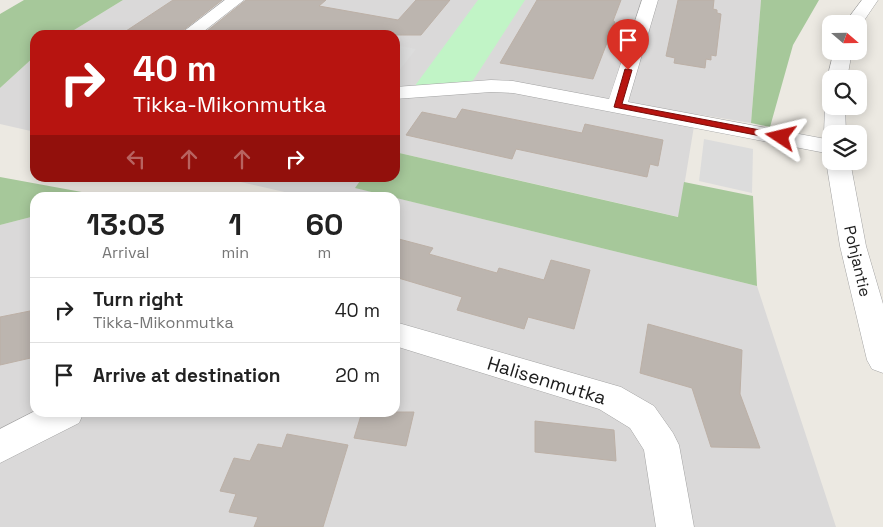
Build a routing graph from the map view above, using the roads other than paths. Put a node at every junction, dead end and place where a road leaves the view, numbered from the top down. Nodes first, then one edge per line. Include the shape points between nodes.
1 (236, 0) edge
2 (650, 0) edge
3 (870, 0) edge
4 (859, 15) edge
5 (195, 30) edge
6 (400, 93) edge
7 (617, 106) junction
8 (822, 145) edge
9 (840, 170) edge
10 (400, 335) edge
11 (883, 360) edge
12 (57, 417) edge
13 (0, 446) edge
14 (675, 527) edge

1 - 5 street
2 - 7 street
3 - 4 street
6 - 7 street via 499,86
7 - 8 street
9 - 11 street, Pohjantie via 853,246
10 - 14 street, Halisenmutka via 609,397 642,417 661,445
12 - 13 street

